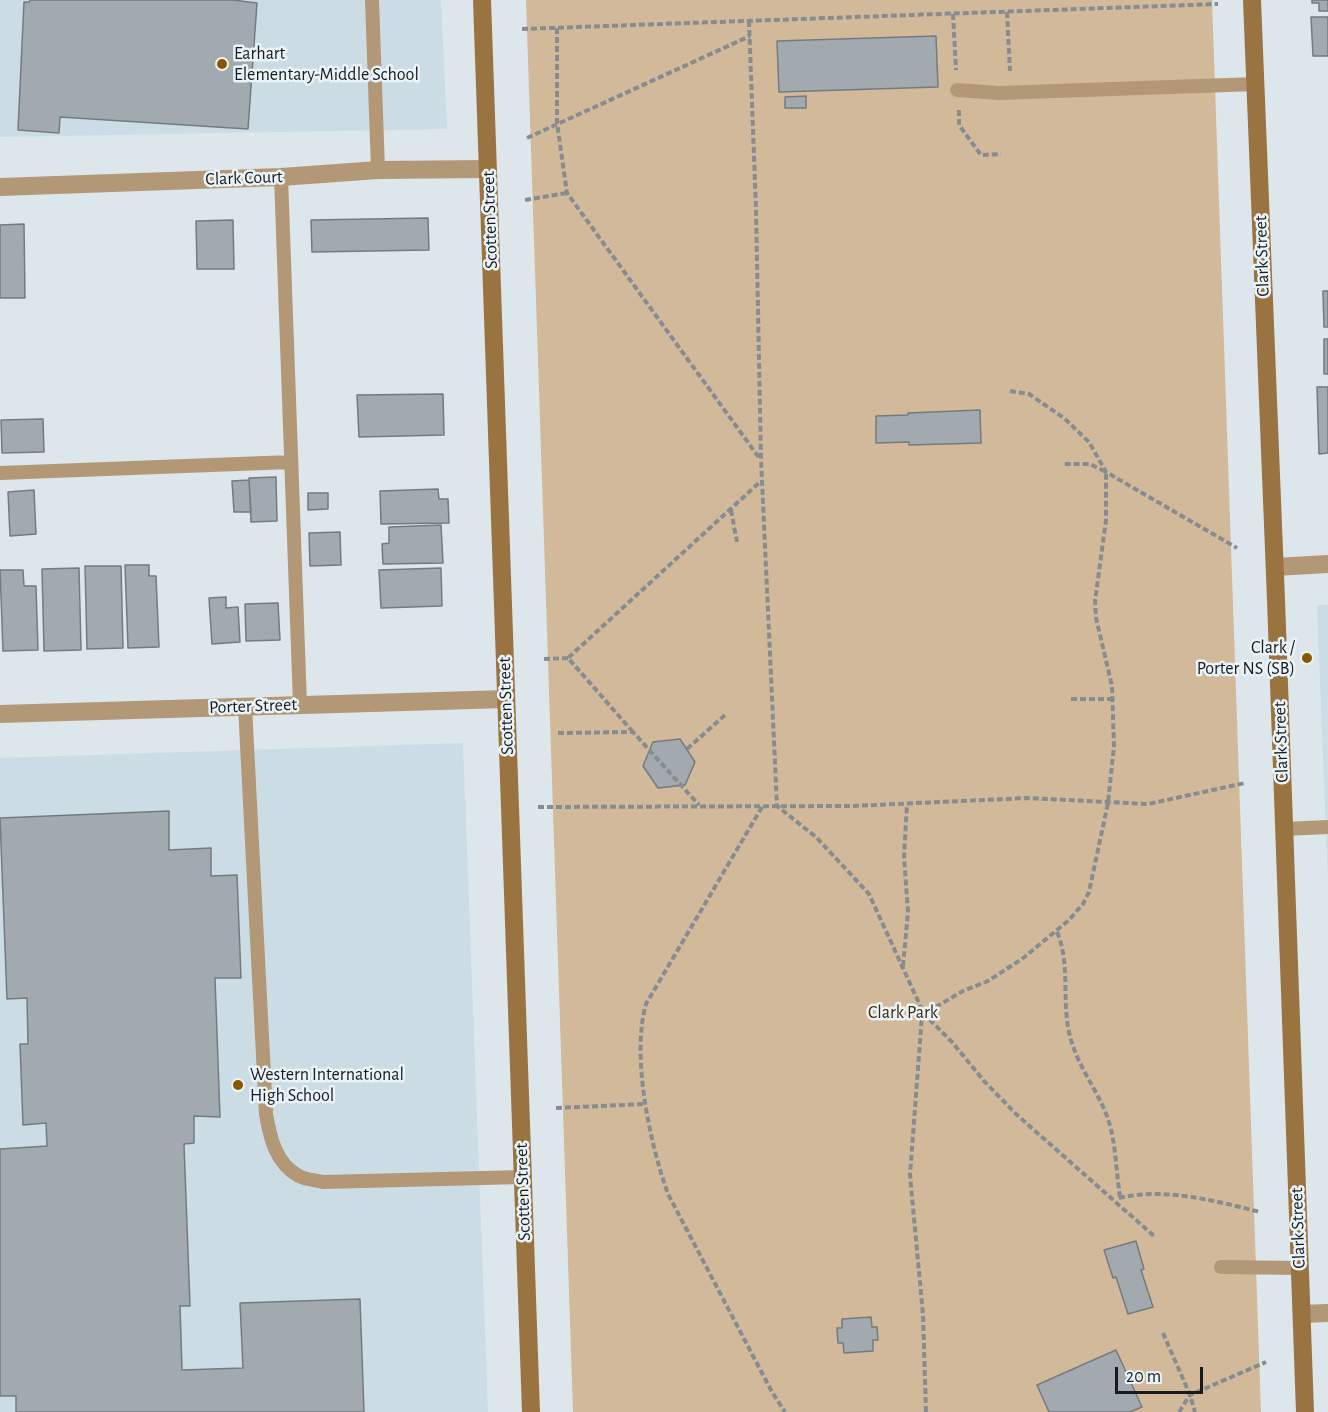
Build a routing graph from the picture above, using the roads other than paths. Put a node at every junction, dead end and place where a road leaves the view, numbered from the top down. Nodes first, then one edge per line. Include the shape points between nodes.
1 (372, 0) edge
2 (482, 0) edge
3 (1252, 0) edge
4 (1256, 84) junction
5 (957, 90) dead end
6 (488, 169) junction
7 (378, 170) junction
8 (281, 177) junction
9 (0, 187) edge
10 (291, 462) junction
11 (0, 473) edge
12 (1328, 564) edge
13 (1275, 567) junction
14 (506, 699) junction
15 (300, 704) junction
16 (245, 706) junction
17 (0, 714) edge
18 (1328, 827) edge
19 (1284, 829) junction
20 (523, 1177) junction
21 (1221, 1268) dead end
22 (1300, 1268) junction
23 (1328, 1313) edge
24 (1302, 1314) junction
25 (531, 1412) edge
26 (1305, 1412) edge

1 - 7 lane
2 - 6 street, Scotten Street
3 - 4 street, Clark Street
4 - 5 lane via 1011,93
4 - 13 street, Clark Street
6 - 7 street, Clark Court
6 - 14 street, Scotten Street
7 - 8 street, Clark Court
8 - 9 street, Clark Court
8 - 10 lane
10 - 11 lane
10 - 15 lane
12 - 13 street
13 - 19 street, Clark Street
14 - 15 street, Porter Street
14 - 20 street, Scotten Street
15 - 16 street, Porter Street
16 - 17 street, Porter Street
16 - 20 lane via 266,1114 270,1140 282,1161 299,1176 323,1182
18 - 19 lane
19 - 22 street, Clark Street
20 - 25 street, Scotten Street
21 - 22 lane
22 - 24 street, Clark Street
23 - 24 street
24 - 26 street, Clark Street

